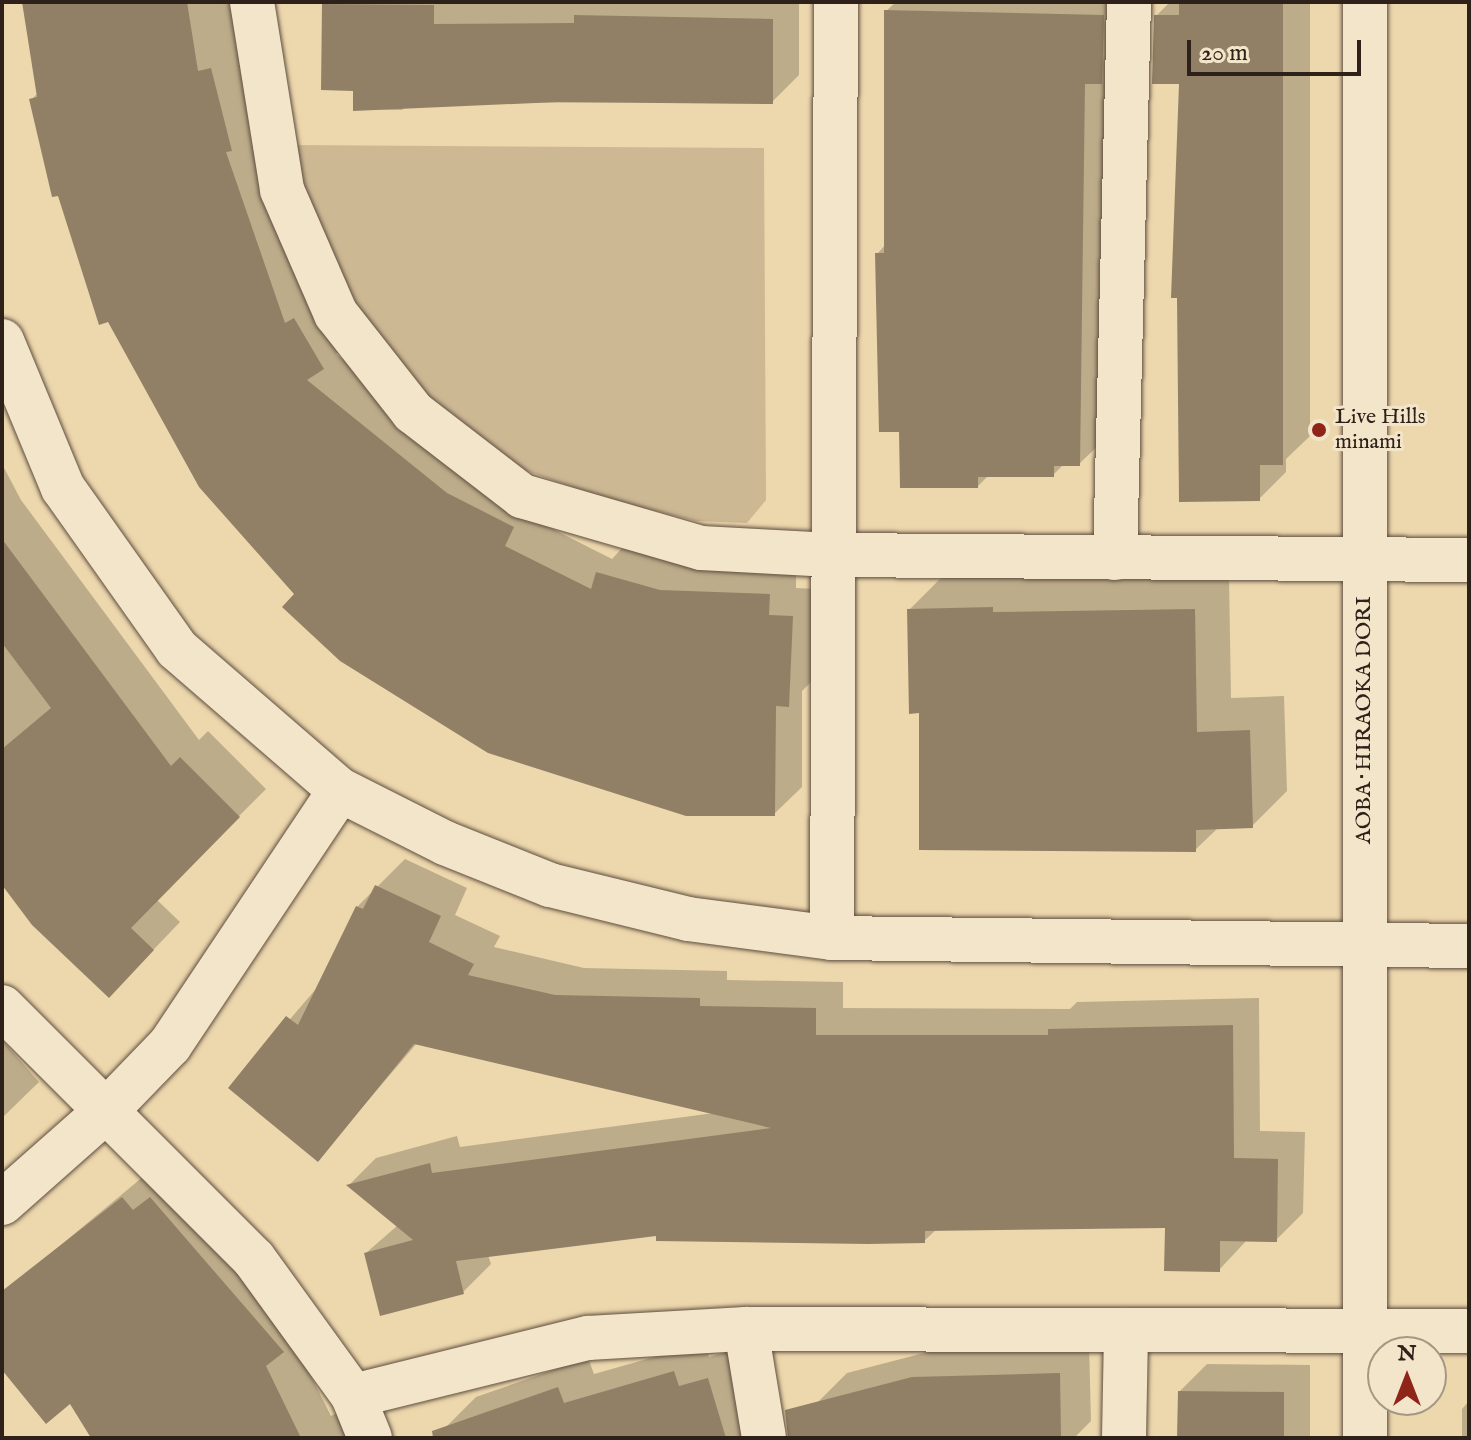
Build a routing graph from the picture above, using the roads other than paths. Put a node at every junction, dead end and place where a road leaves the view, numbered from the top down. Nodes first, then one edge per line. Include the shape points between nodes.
1 (252, 2) edge
2 (836, 2) edge
3 (1129, 2) edge
4 (1365, 2) edge
5 (2, 341) edge
6 (831, 555) junction
7 (1115, 558) junction
8 (1365, 558) junction
9 (1469, 560) edge
10 (340, 790) junction
11 (832, 938) junction
12 (1364, 944) junction
13 (1469, 946) edge
14 (2, 1007) edge
15 (106, 1111) junction
16 (2, 1203) edge
17 (746, 1329) junction
18 (1126, 1330) junction
19 (1366, 1330) junction
20 (1469, 1331) edge
21 (353, 1396) junction
22 (370, 1438) edge
23 (764, 1438) edge
24 (1124, 1438) edge
25 (1365, 1438) edge

1 - 6 street via 282,190 336,314 413,412 522,496 701,548
2 - 6 street
3 - 7 street
4 - 8 street, AOBA･HIRAOKA DORI
5 - 10 street via 63,488 177,649
6 - 7 street
6 - 11 street
7 - 8 street
8 - 9 street
8 - 12 street, AOBA･HIRAOKA DORI
10 - 11 street via 445,843 550,885 688,919
10 - 15 street via 170,1045
11 - 12 street
12 - 13 street
12 - 19 street, AOBA･HIRAOKA DORI
14 - 15 street
15 - 16 street
15 - 21 street via 254,1259
17 - 18 street
17 - 21 street via 588,1338
17 - 23 street
18 - 19 street
18 - 24 street
19 - 20 street
19 - 25 street, AOBA･HIRAOKA DORI
21 - 22 street

